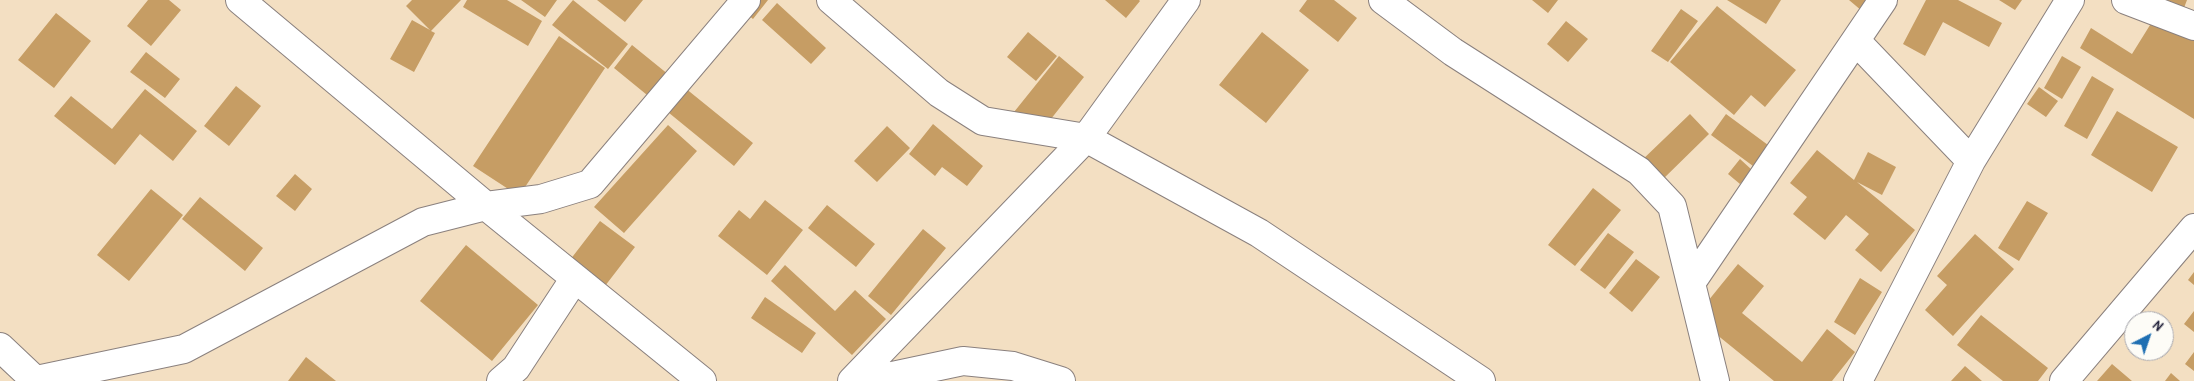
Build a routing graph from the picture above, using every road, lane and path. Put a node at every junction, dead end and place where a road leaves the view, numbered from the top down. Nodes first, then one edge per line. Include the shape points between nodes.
1 (240, 0) edge
2 (746, 0) edge
3 (831, 0) edge
4 (1186, 0) edge
5 (1383, 0) edge
6 (1883, 0) edge
7 (2070, 0) edge
8 (2126, 0) edge
9 (2194, 26) edge
10 (1856, 41) junction
11 (1086, 138) junction
12 (1971, 161) junction
13 (486, 206) junction
14 (2194, 228) edge
15 (575, 278) junction
16 (1691, 283) junction
17 (0, 347) edge
18 (34, 381) edge
19 (501, 381) edge
20 (702, 381) edge
21 (852, 381) edge
22 (869, 381) edge
23 (1061, 381) edge
24 (1481, 381) edge
25 (1715, 381) edge
26 (1858, 381) edge
27 (2064, 381) edge

1 - 13 street
2 - 13 street via 590,184 541,199
3 - 11 street via 939,93 983,121
4 - 11 street
5 - 16 street via 1453,52 1639,171 1672,206
6 - 10 street
7 - 12 street
8 - 9 street
10 - 12 street
10 - 16 street
11 - 21 street
11 - 24 street via 1259,232
12 - 26 street
13 - 15 street
13 - 18 street via 423,222 184,349
14 - 27 street
15 - 19 street via 516,368
15 - 20 street
16 - 25 street
17 - 18 street
22 - 23 street via 963,361 1013,366

